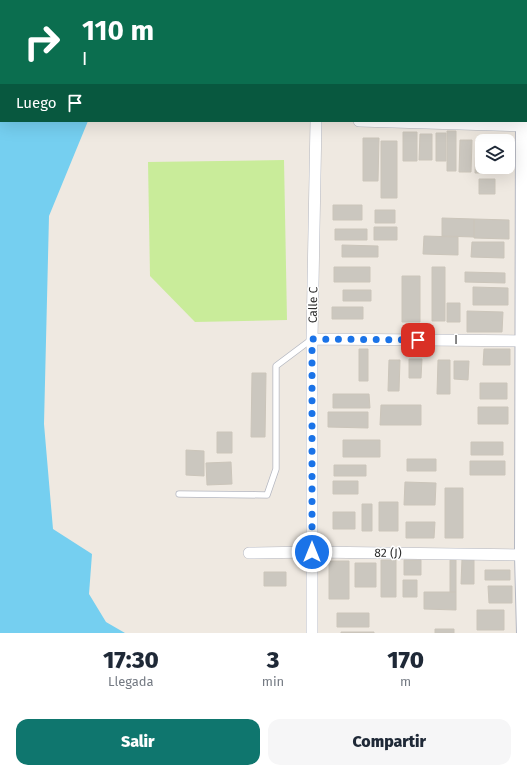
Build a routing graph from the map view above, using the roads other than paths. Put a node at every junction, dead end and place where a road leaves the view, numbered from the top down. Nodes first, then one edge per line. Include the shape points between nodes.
1 (316, 122) edge
2 (414, 122) edge
3 (525, 124) edge
4 (312, 339) junction
5 (525, 341) edge
6 (179, 494) dead end
7 (312, 552) junction
8 (249, 553) dead end
9 (525, 555) edge
10 (312, 633) edge
11 (525, 633) edge

1 - 4 street, Calle C
2 - 3 street
3 - 5 main road
4 - 5 street, I
4 - 6 lane via 276,366 276,469 267,495
4 - 7 street, Calle C
5 - 9 main road
7 - 8 street, 82 (J)
7 - 9 street, 82 (J)
7 - 10 street, Calle C
9 - 11 main road

